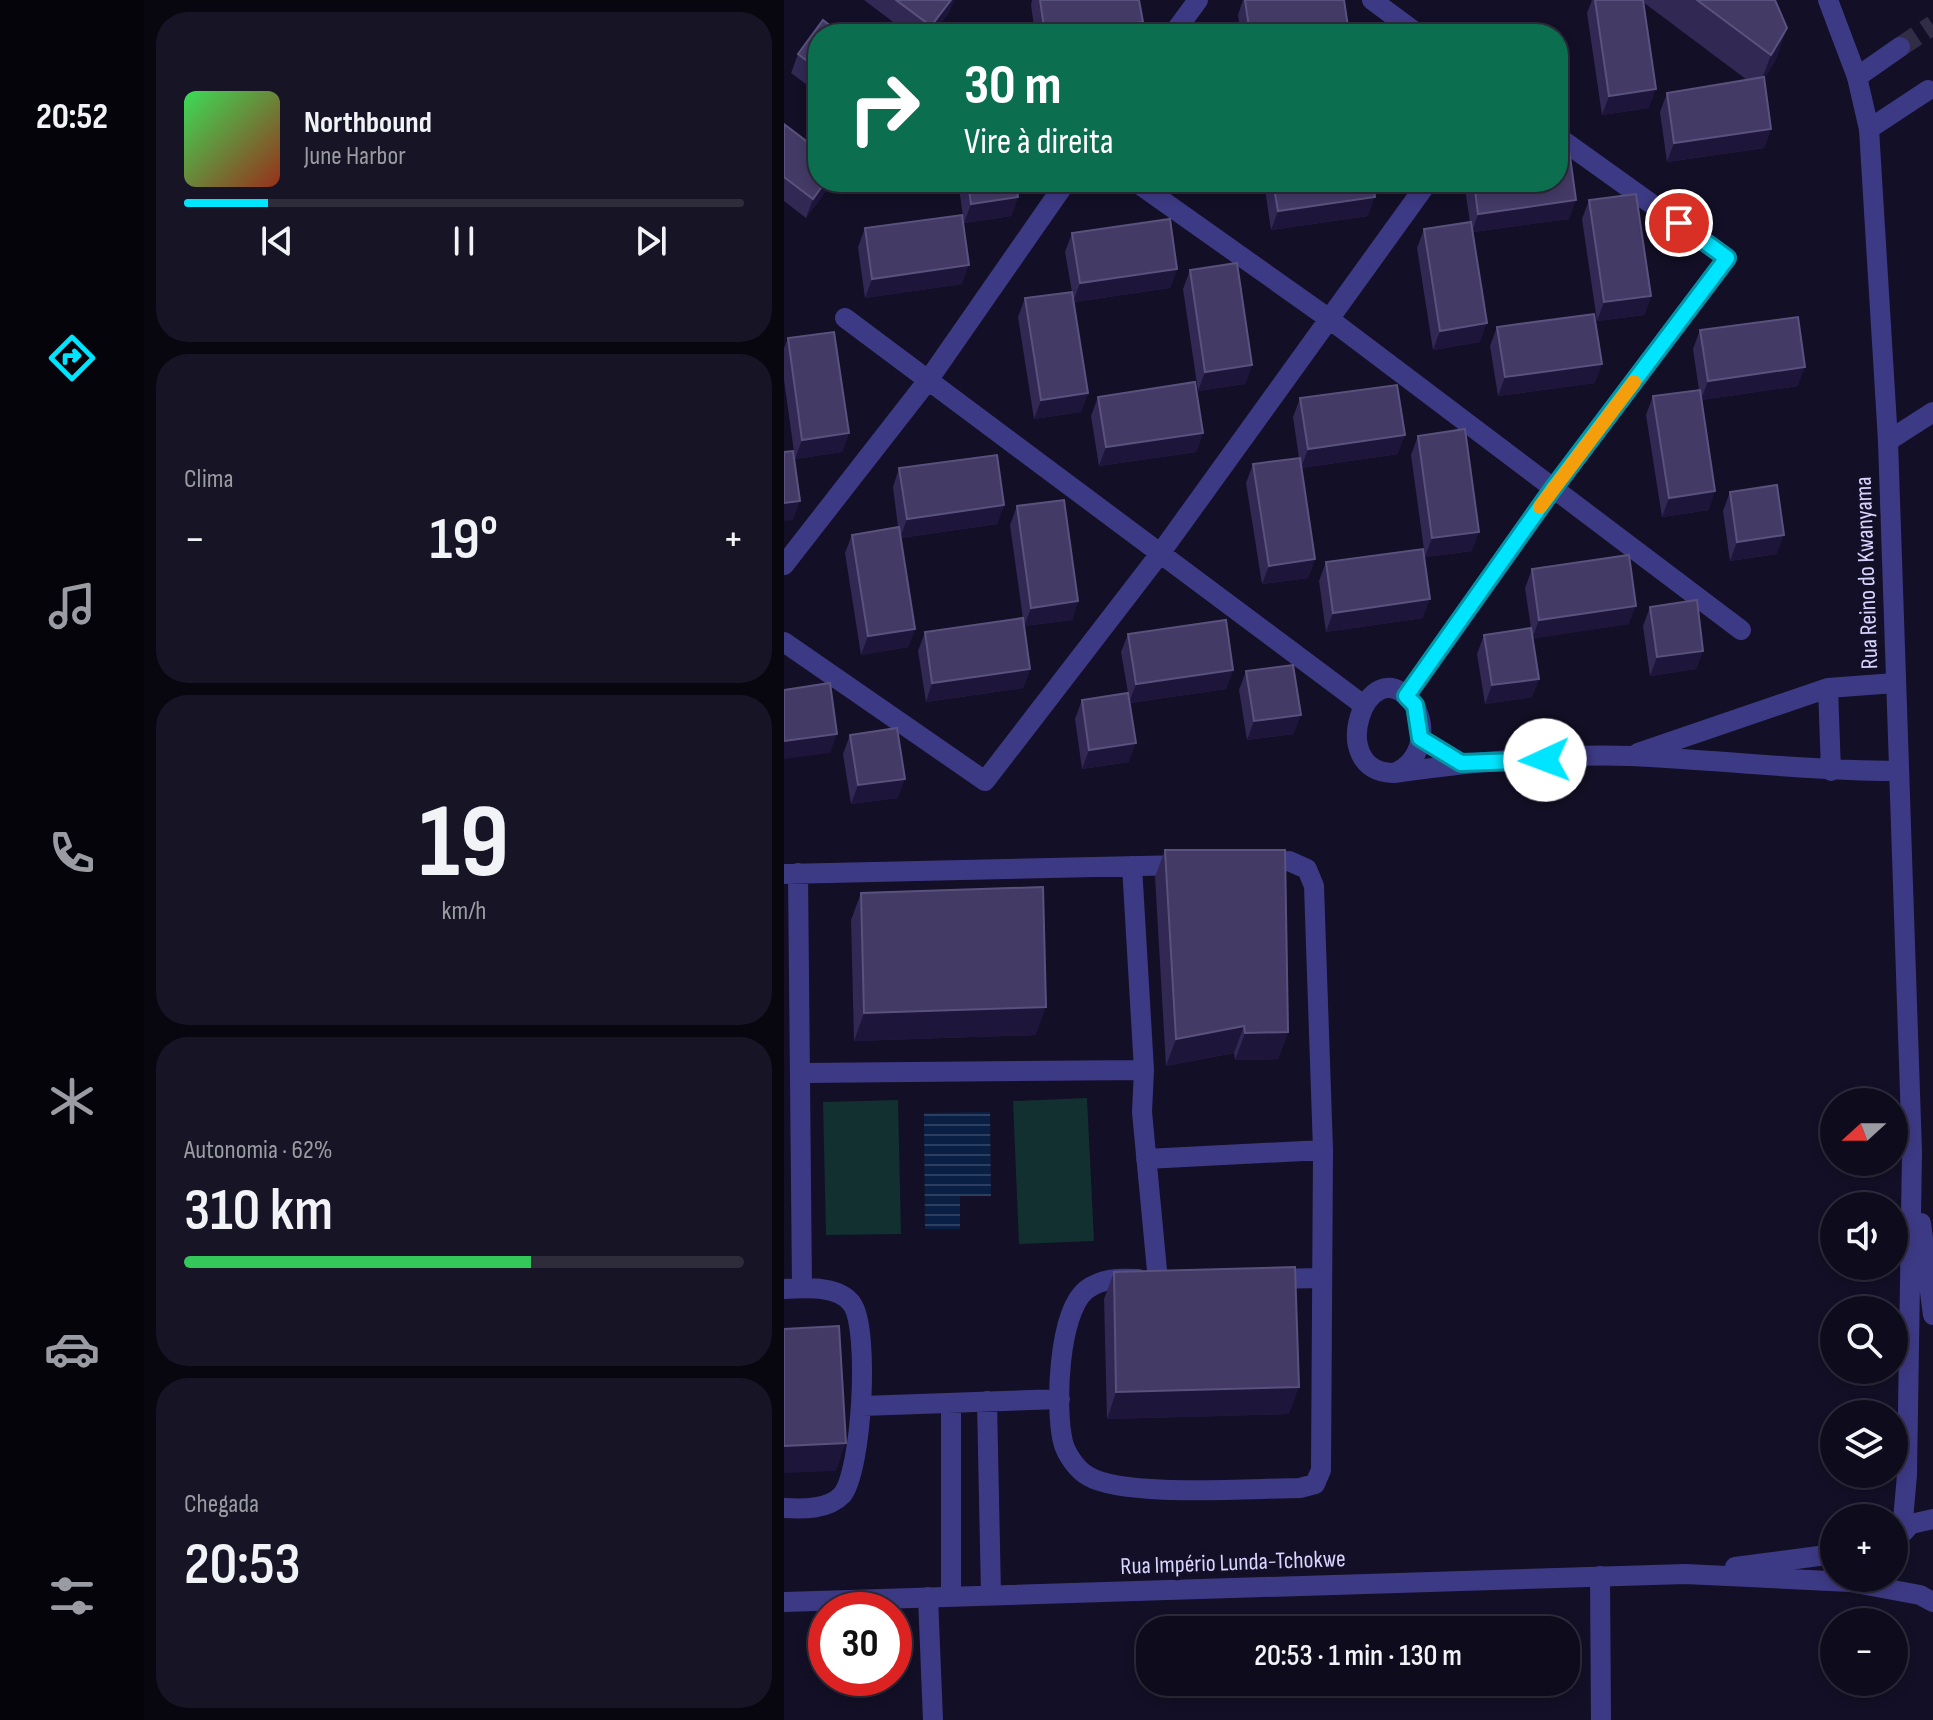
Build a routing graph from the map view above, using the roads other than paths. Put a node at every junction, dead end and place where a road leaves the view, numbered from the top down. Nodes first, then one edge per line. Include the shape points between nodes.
1 (1198, 0) edge
2 (1372, 0) edge
3 (1828, 0) edge
4 (1180, 24) edge
5 (1404, 24) edge
6 (1900, 47) tunnel mouth
7 (1857, 77) junction
8 (1928, 90) dead end
9 (1869, 129) junction
10 (1568, 144) edge
11 (1059, 192) edge
12 (1150, 192) edge
13 (1421, 192) edge
14 (845, 318) dead end
15 (1328, 318) junction
16 (929, 379) junction
17 (1933, 412) edge
18 (1888, 441) junction
19 (1552, 490) junction
20 (1159, 555) junction
21 (784, 565) edge
22 (1741, 630) dead end
23 (784, 642) edge
24 (1895, 683) junction
25 (1828, 688) junction
26 (1406, 696) junction
27 (1362, 704) junction
28 (1420, 738) junction
29 (1628, 756) junction
30 (1461, 763) junction
31 (1831, 771) junction
32 (1899, 771) junction
33 (1394, 773) junction
34 (1242, 862) edge
35 (1211, 864) edge
36 (1132, 866) junction
37 (791, 873) edge
38 (1144, 1070) junction
39 (802, 1073) junction
40 (1323, 1150) junction
41 (1912, 1152) junction
42 (1146, 1159) junction
43 (792, 1160) edge
44 (1322, 1278) junction
45 (1248, 1279) edge
46 (793, 1289) edge
47 (1933, 1315) edge
48 (1060, 1399) junction
49 (987, 1401) junction
50 (951, 1404) junction
51 (862, 1406) junction
52 (1902, 1504) edge
53 (784, 1508) edge
54 (1933, 1519) edge
55 (1908, 1530) edge
56 (1820, 1556) edge
57 (1685, 1574) junction
58 (1600, 1576) junction
59 (1908, 1587) edge
60 (991, 1595) junction
61 (951, 1596) junction
62 (928, 1597) junction
63 (1929, 1597) edge
64 (784, 1602) edge
65 (933, 1720) edge
66 (1601, 1720) edge

1 - 4 street
2 - 5 street
3 - 7 street, Rua Reino do Kwanyama
6 - 7 street
7 - 9 street, Rua Reino do Kwanyama
8 - 9 street
9 - 18 street, Rua Reino do Kwanyama
10 - 19 street via 1727,258
11 - 16 street
12 - 15 street
13 - 15 street
14 - 16 street
15 - 19 street
15 - 20 street
16 - 20 street
16 - 21 street
17 - 18 street
18 - 24 street, Rua Reino do Kwanyama
19 - 22 street
19 - 26 street
20 - 23 street via 985,781
20 - 27 street
24 - 25 street
24 - 32 street, Rua Reino do Kwanyama
25 - 29 street
25 - 31 street
26 - 27 street via 1389,689
26 - 28 street via 1415,705
27 - 33 street via 1358,724 1363,756 1376,769
28 - 30 street
28 - 33 street via 1411,765
29 - 30 street
29 - 31 street
30 - 33 street
31 - 32 street
32 - 41 street, Rua Reino do Kwanyama
34 - 40 street via 1289,861 1307,869 1314,886
35 - 36 street
36 - 37 street
36 - 38 street
37 - 39 street
38 - 39 street
38 - 42 street
39 - 43 street
40 - 42 street
40 - 44 street
41 - 47 street, Rua Reino do Kwanyama
41 - 52 street, Rua Reino do Kwanyama
42 - 48 street via 1165,1281 1104,1280 1085,1291 1067,1324
43 - 46 street
44 - 45 street
44 - 48 street via 1321,1470 1315,1484 1141,1488 1106,1483 1074,1464 1063,1444
46 - 51 street via 840,1293 852,1303 860,1319
48 - 49 street
49 - 50 street
49 - 60 street
50 - 51 street
50 - 61 street
51 - 53 street via 854,1470 841,1496 816,1509
54 - 55 street
56 - 57 street, Rua Império Lunda-Tchokwe
57 - 58 street, Rua Império Lunda-Tchokwe
57 - 63 street, Rua Império Lunda-Tchokwe via 1850,1582
58 - 60 street, Rua Império Lunda-Tchokwe
58 - 66 street
59 - 63 street, Rua Império Lunda-Tchokwe
60 - 61 street, Rua Império Lunda-Tchokwe
61 - 62 street, Rua Império Lunda-Tchokwe
62 - 64 street, Rua Império Lunda-Tchokwe
62 - 65 street

